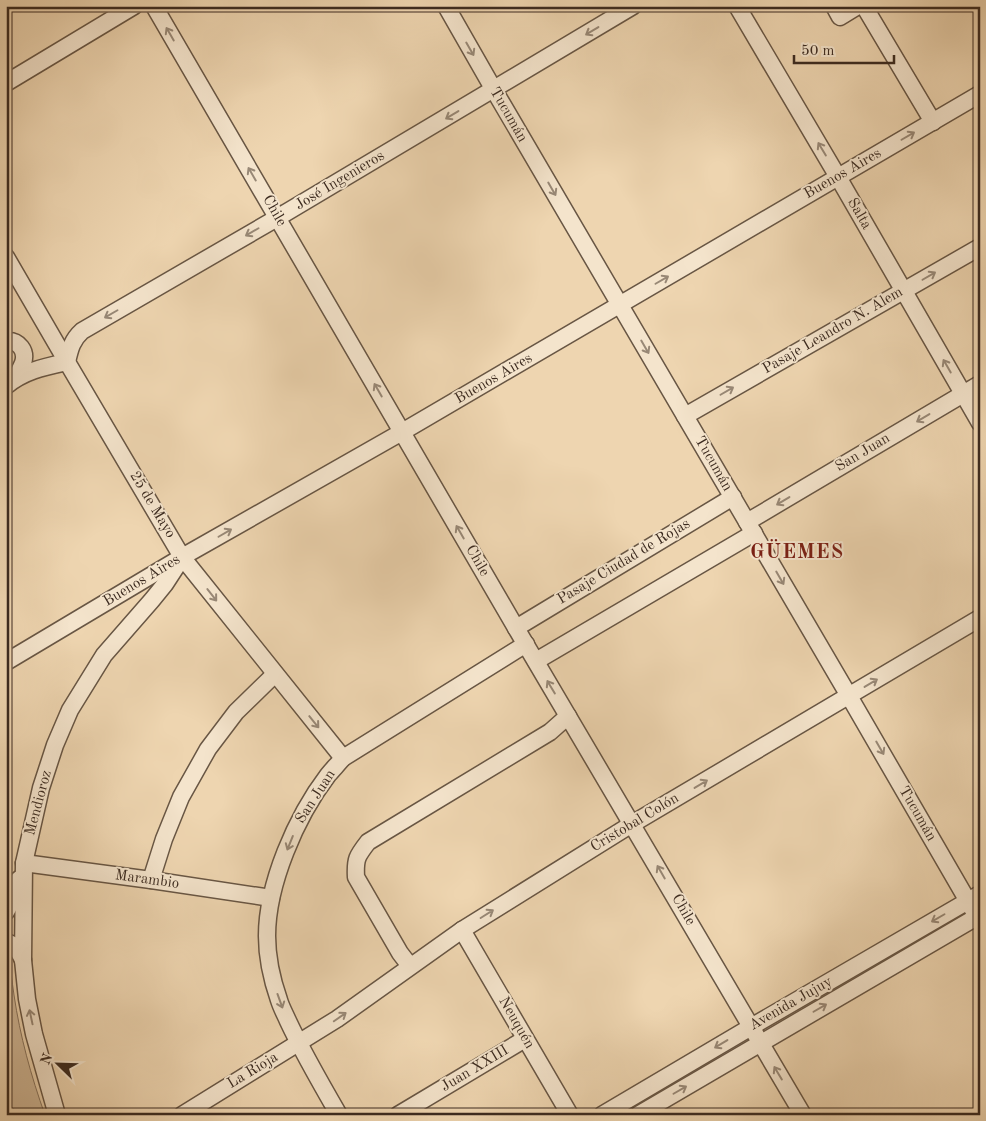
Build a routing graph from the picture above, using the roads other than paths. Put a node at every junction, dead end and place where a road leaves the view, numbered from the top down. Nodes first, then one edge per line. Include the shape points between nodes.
1 (134, 6) edge
2 (154, 6) edge
3 (446, 6) edge
4 (737, 6) edge
5 (834, 6) edge
6 (858, 6) edge
7 (864, 6) edge
8 (623, 9) edge
9 (6, 83) edge
10 (494, 90) junction
11 (980, 94) edge
12 (933, 122) junction
13 (838, 177) junction
14 (277, 218) junction
15 (980, 247) edge
16 (6, 257) edge
17 (904, 291) junction
18 (620, 305) junction
19 (6, 341) edge
20 (67, 362) junction
21 (11, 382) edge
22 (980, 384) edge
23 (963, 394) junction
24 (685, 416) junction
25 (980, 423) edge
26 (402, 432) junction
27 (732, 497) junction
28 (750, 527) junction
29 (182, 557) junction
30 (980, 618) edge
31 (516, 628) junction
32 (526, 644) junction
33 (536, 661) junction
34 (6, 662) edge
35 (275, 674) junction
36 (850, 696) junction
37 (568, 716) junction
38 (343, 758) junction
39 (632, 824) junction
40 (24, 863) junction
41 (151, 880) junction
42 (270, 898) junction
43 (974, 898) edge
44 (6, 912) edge
45 (979, 918) edge
46 (462, 930) junction
47 (6, 942) edge
48 (23, 960) junction
49 (410, 966) junction
50 (751, 1027) junction
51 (525, 1039) junction
52 (761, 1043) junction
53 (299, 1044) junction
54 (57, 1115) edge
55 (182, 1115) edge
56 (338, 1115) edge
57 (398, 1115) edge
58 (570, 1115) edge
59 (602, 1115) edge
60 (638, 1115) edge
61 (803, 1115) edge

1 - 9 street
14 -> 2 street, Chile
3 -> 10 street, Tucumán
13 -> 4 street, Salta
5 - 6 street via 840,18
7 - 12 street
8 -> 10 street, José Ingenieros
10 -> 14 street, José Ingenieros
10 -> 18 street, Tucumán
11 - 12 street, Buenos Aires
13 -> 12 street, Buenos Aires
13 - 17 street, Salta
18 -> 13 street, Buenos Aires
14 -> 20 street, José Ingenieros via 82,331 71,345
26 -> 14 street, Chile
17 -> 15 street, Pasaje Leandro N. Alem
16 - 20 street, 25 de Mayo
23 -> 17 street, Salta
24 -> 17 street, Pasaje Leandro N. Alem
18 -> 24 street, Tucumán
18 - 26 street, Buenos Aires
19 - 21 street via 16,342 23,352 24,362
20 - 21 street via 40,368
20 - 29 street, 25 de Mayo
22 - 23 street, San Juan
23 - 25 street, Salta
23 -> 28 street, San Juan
24 - 27 street, Tucumán
29 -> 26 street, Buenos Aires
31 -> 26 street, Chile
27 - 28 street, Tucumán
27 - 31 street, Pasaje Ciudad de Rojas
28 - 33 street, San Juan
28 -> 36 street, Tucumán
29 - 34 street, Buenos Aires
29 -> 35 street, 25 de Mayo
29 - 40 street, Mendioroz via 160,590 104,655 70,710 41,788
36 -> 30 street, Cristobal Colón
31 - 32 street, Chile
32 - 33 street, Chile
32 - 38 street, San Juan
37 -> 33 street, Chile
35 -> 38 street, 25 de Mayo
35 - 41 street via 236,712 208,750 181,797
39 -> 36 street, Cristobal Colón
36 -> 43 street, Tucumán
37 - 39 street, Chile
37 - 49 street via 550,732 368,842 360,853 355,864 356,877
38 -> 42 street, San Juan via 328,774 298,824
46 -> 39 street, Cristobal Colón
50 -> 39 street, Chile
40 - 41 street, Marambio
40 - 44 street
40 - 48 street, Mendioroz
41 - 42 street, Marambio
42 -> 53 street, San Juan via 267,937 270,966 279,1000
43 - 45 street, Tucumán
43 -> 50 street, Avenida Jujuy
52 -> 45 street, Avenida Jujuy
46 - 49 street, Cristobal Colón
46 - 51 street, Neuquén
47 - 48 street via 16,947
54 -> 48 street, Mendioroz via 34,1034
53 -> 49 street, Cristobal Colón
50 - 52 street, Chile
50 -> 59 street, Avenida Jujuy
51 - 57 street, Juan XXIII
51 - 58 street, Neuquén
60 -> 52 street, Avenida Jujuy
61 -> 52 street, Chile
53 - 55 street, La Rioja
53 - 56 street, San Juan

